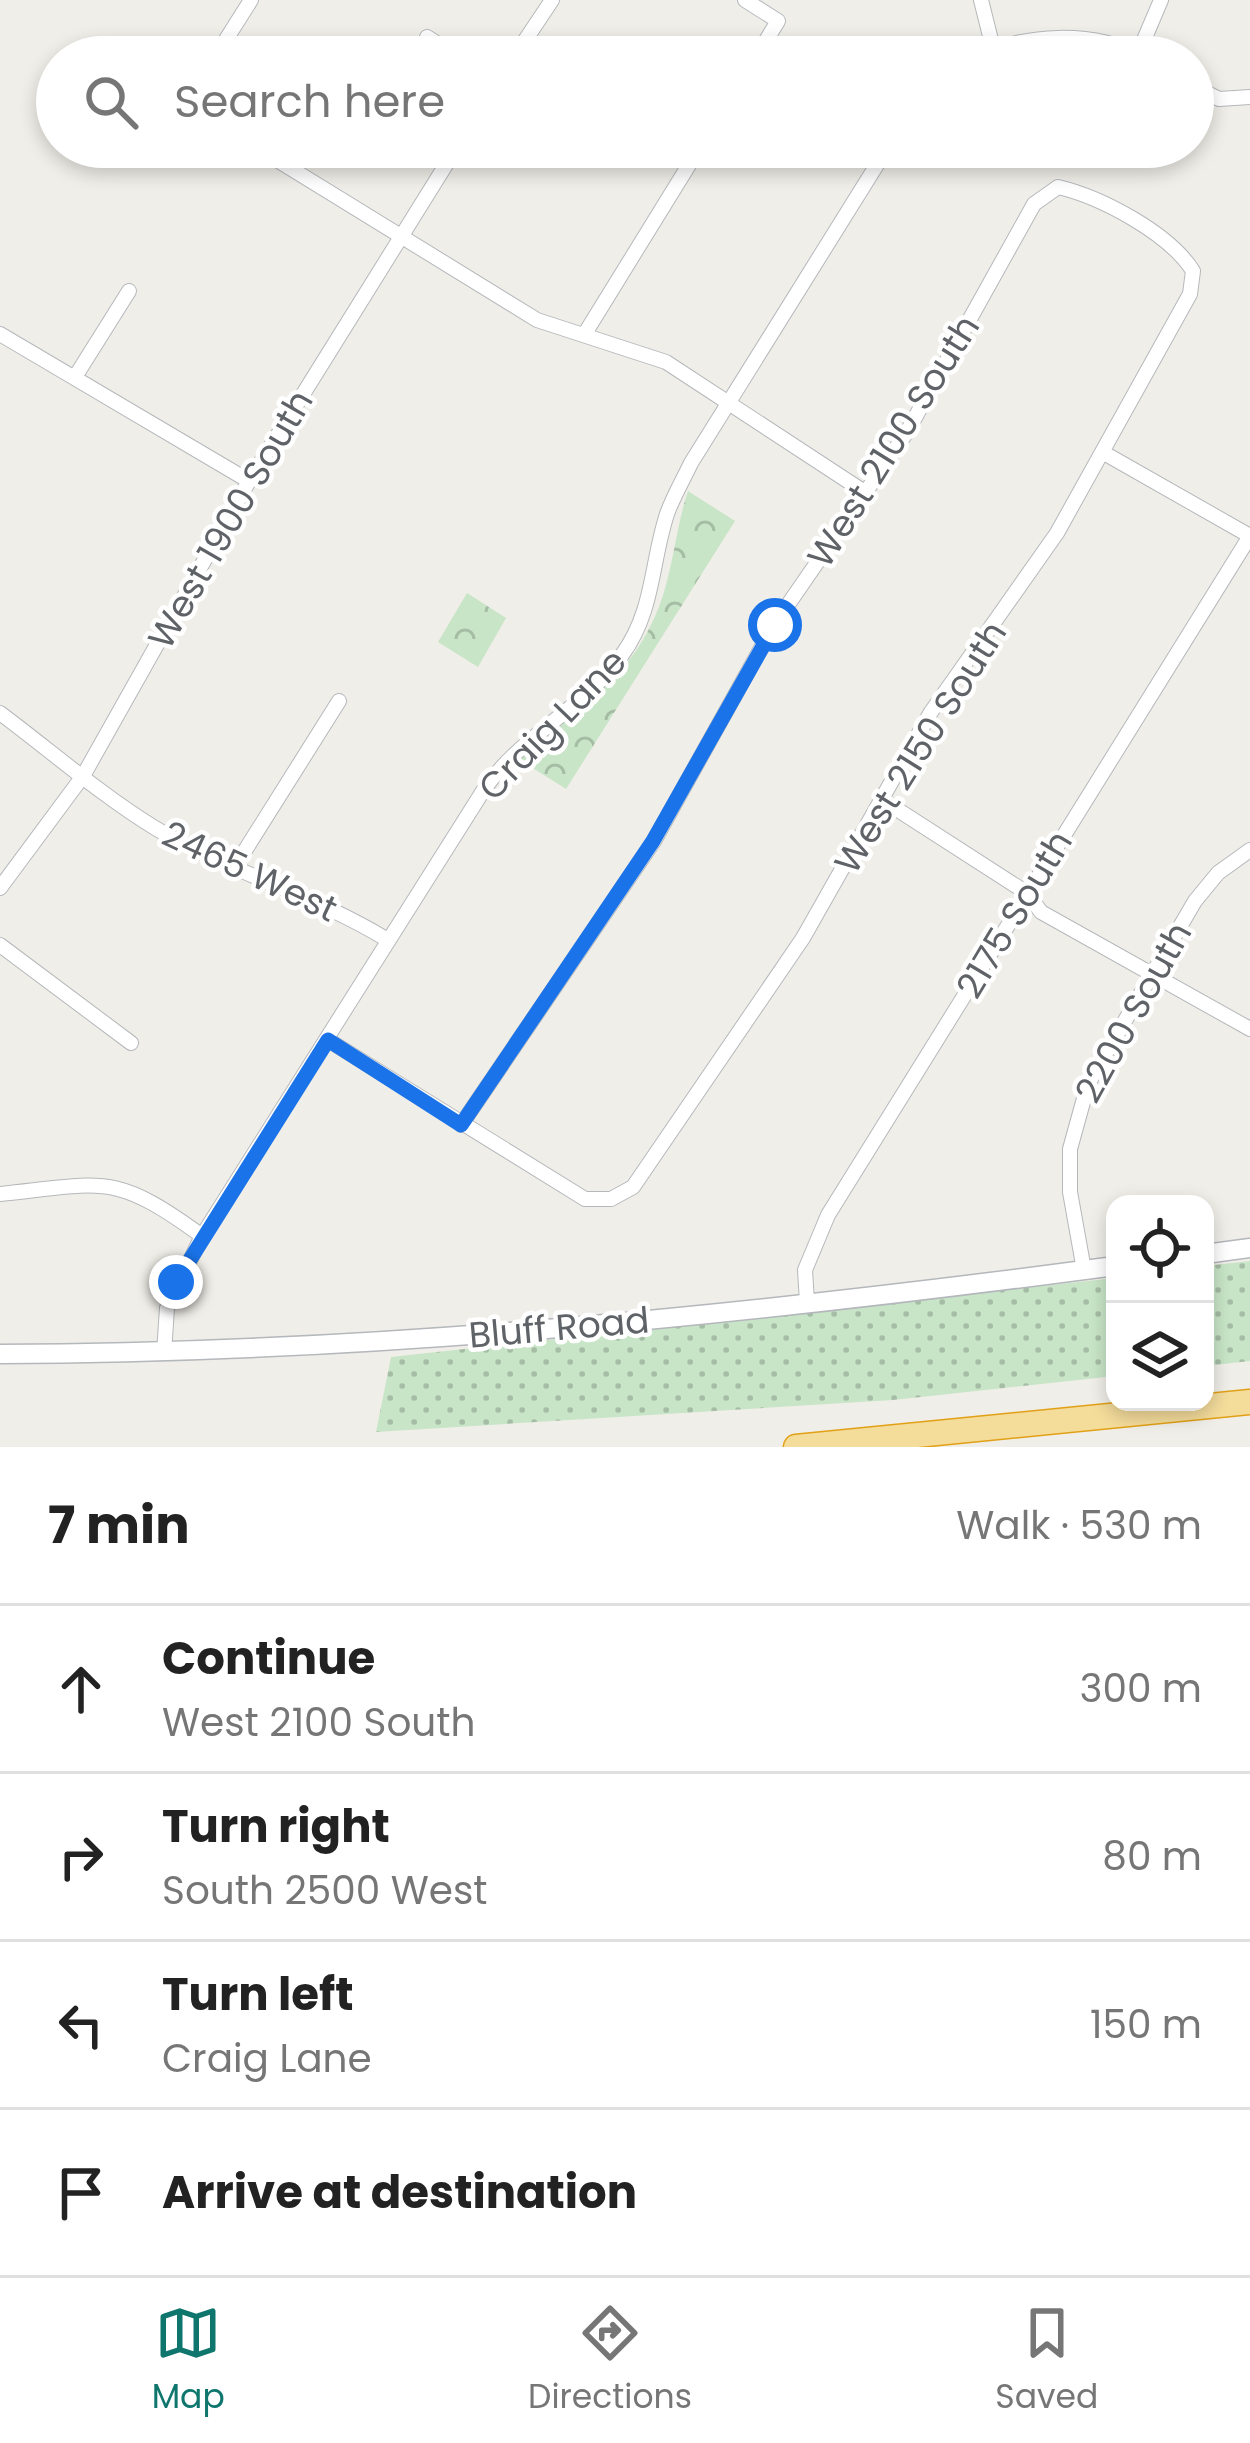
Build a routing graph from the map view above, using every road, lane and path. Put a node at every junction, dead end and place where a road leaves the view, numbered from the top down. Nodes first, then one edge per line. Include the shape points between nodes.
1 (251, 0) edge
2 (552, 0) edge
3 (745, 0) edge
4 (981, 0) edge
5 (1161, 0) edge
6 (228, 36) edge
7 (528, 36) edge
8 (769, 36) edge
9 (990, 36) edge
10 (1148, 36) edge
11 (1214, 96) edge
12 (1248, 98) edge
13 (291, 168) edge
14 (444, 168) edge
15 (687, 168) edge
16 (875, 168) edge
17 (1058, 187) joint
18 (401, 235) junction
19 (129, 291) dead end
20 (0, 334) edge
21 (584, 335) junction
22 (75, 377) junction
23 (730, 401) junction
24 (1104, 453) junction
25 (249, 481) junction
26 (866, 493) junction
27 (1250, 536) edge
28 (339, 701) dead end
29 (0, 712) edge
30 (83, 776) junction
31 (881, 799) junction
32 (1250, 850) edge
33 (234, 868) junction
34 (0, 888) edge
35 (1027, 893) junction
36 (386, 939) junction
37 (0, 946) edge
38 (1152, 978) junction
39 (1250, 1029) edge
40 (328, 1040) junction
41 (131, 1042) dead end
42 (461, 1125) junction
43 (0, 1194) edge
44 (202, 1236) junction
45 (1250, 1248) edge
46 (1214, 1253) edge
47 (1106, 1267) edge
48 (1084, 1270) junction
49 (807, 1302) junction
50 (164, 1353) junction
51 (0, 1354) edge
52 (1250, 1402) edge
53 (796, 1447) edge

1 - 6 street
2 - 7 street
3 - 8 street via 778,21
4 - 9 street
5 - 10 street
11 - 12 street
13 - 18 street
14 - 18 street, West 1900 South
15 - 21 street
16 - 23 street, Craig Lane
17 - 24 street, West 2150 South via 1180,251 1193,271 1190,294
17 - 26 street, West 2100 South via 1034,204
18 - 21 street via 537,320
18 - 25 street, West 1900 South
19 - 22 street
20 - 22 street
21 - 23 street via 666,362
22 - 25 street
23 - 26 street
23 - 36 street, Craig Lane via 667,516 649,605 626,651 587,698 495,773
24 - 27 street
24 - 31 street, West 2150 South
25 - 30 street, West 1900 South
26 - 42 street, West 2100 South via 775,625 653,841
27 - 35 street, 2175 South
28 - 33 street
29 - 30 street, 2465 West
30 - 33 street, 2465 West via 154,827
30 - 34 street, West 1900 South
31 - 35 street
31 - 42 street, West 2150 South via 790,957 633,1187 611,1199 585,1199
32 - 38 street, 2200 South via 1195,901
33 - 36 street, 2465 West via 334,907
35 - 38 street via 1041,912
35 - 49 street, 2175 South via 828,1215 805,1270
36 - 40 street, Craig Lane
37 - 41 street
38 - 39 street
38 - 48 street, 2200 South via 1076,1114 1070,1192
40 - 42 street
40 - 44 street, Craig Lane
43 - 44 street via 119,1186
44 - 50 street, Craig Lane via 167,1308
45 - 46 street
47 - 48 street, Bluff Road
48 - 49 street, Bluff Road
49 - 50 street, Bluff Road via 354,1345
50 - 51 street, Bluff Road
52 - 53 highway

